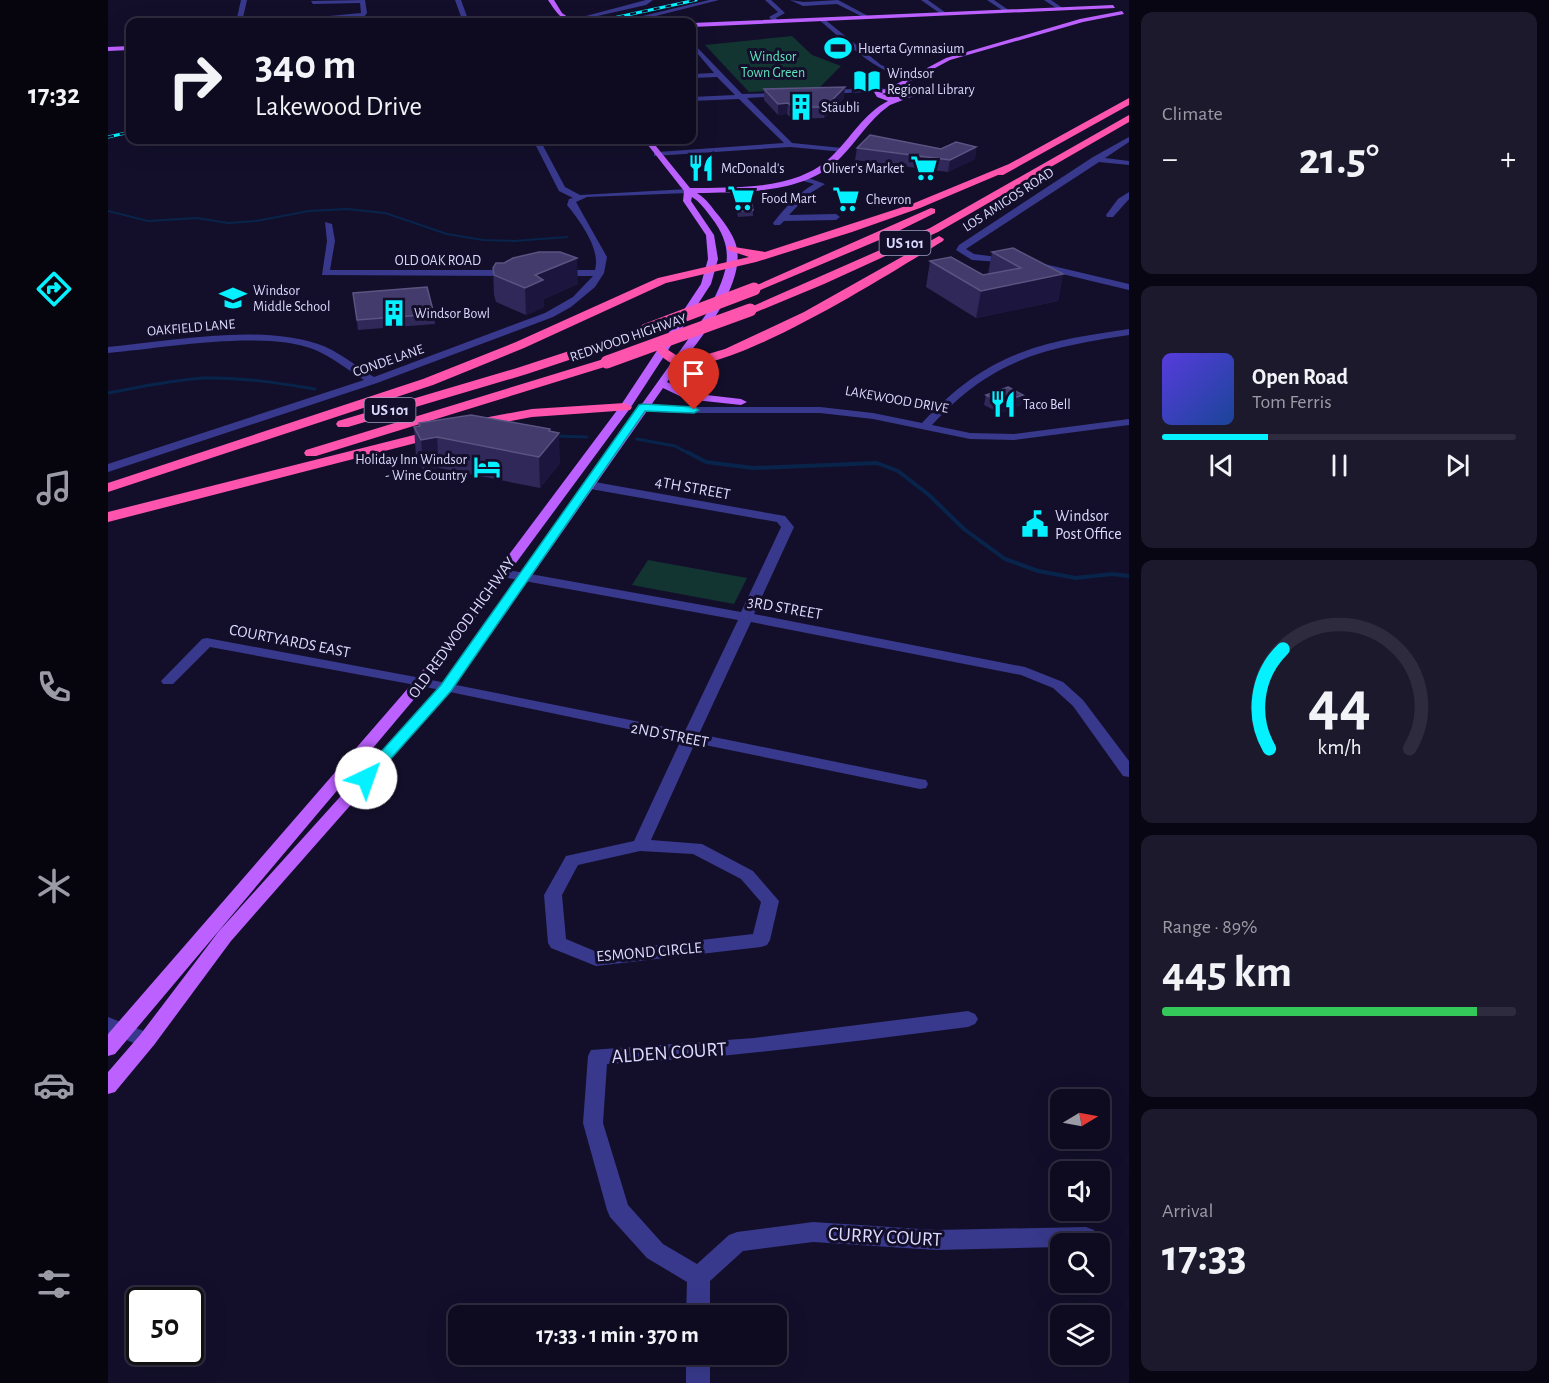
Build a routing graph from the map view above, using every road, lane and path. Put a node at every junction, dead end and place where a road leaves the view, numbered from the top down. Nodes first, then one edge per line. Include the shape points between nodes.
1 (244, 0) edge
2 (458, 0) edge
3 (551, 0) edge
4 (650, 0) edge
5 (716, 0) edge
6 (768, 0) edge
7 (793, 0) edge
8 (924, 0) edge
9 (990, 0) edge
10 (1047, 0) edge
11 (362, 1) edge
12 (836, 1) edge
13 (314, 2) dead end
14 (1129, 7) edge
15 (1061, 9) junction
16 (1112, 9) junction
17 (1007, 11) junction
18 (943, 13) junction
19 (1127, 13) edge
20 (1101, 15) junction
21 (867, 17) junction
22 (240, 18) edge
23 (333, 18) edge
24 (465, 18) edge
25 (565, 18) edge
26 (580, 18) edge
27 (641, 18) edge
28 (821, 19) junction
29 (776, 21) junction
30 (696, 25) edge
31 (126, 48) edge
32 (108, 49) edge
33 (696, 54) edge
34 (718, 75) junction
35 (696, 76) edge
36 (913, 78) junction
37 (813, 92) edge
38 (883, 92) junction
39 (909, 92) junction
40 (792, 93) edge
41 (742, 96) junction
42 (696, 99) edge
43 (898, 99) junction
44 (1129, 100) edge
45 (878, 111) junction
46 (1129, 118) edge
47 (1129, 139) edge
48 (538, 144) edge
49 (650, 144) edge
50 (790, 145) junction
51 (842, 150) junction
52 (657, 154) junction
53 (1096, 159) junction
54 (1129, 163) edge
55 (1009, 167) junction
56 (1032, 174) junction
57 (803, 178) junction
58 (785, 182) junction
59 (688, 191) junction
60 (808, 191) junction
61 (629, 194) junction
62 (1129, 195) edge
63 (578, 197) junction
64 (579, 213) junction
65 (1110, 215) dead end
66 (836, 216) dead end
67 (328, 224) dead end
68 (732, 248) junction
69 (775, 253) junction
70 (732, 265) junction
71 (710, 269) junction
72 (1089, 269) dead end
73 (520, 273) edge
74 (543, 273) edge
75 (600, 273) junction
76 (1129, 278) edge
77 (1129, 287) edge
78 (1129, 332) edge
79 (108, 350) edge
80 (663, 350) junction
81 (677, 361) junction
82 (374, 381) junction
83 (661, 383) junction
84 (741, 402) junction
85 (625, 407) junction
86 (659, 407) junction
87 (643, 408) junction
88 (1129, 411) edge
89 (1129, 422) edge
90 (928, 423) junction
91 (108, 468) edge
92 (589, 485) junction
93 (108, 490) edge
94 (108, 515) edge
95 (503, 573) junction
96 (524, 578) junction
97 (746, 618) junction
98 (168, 681) dead end
99 (421, 682) junction
100 (446, 688) junction
101 (690, 738) junction
102 (1129, 772) edge
103 (920, 784) dead end
104 (640, 845) junction
105 (968, 1019) dead end
106 (116, 1028) edge
107 (147, 1040) junction
108 (108, 1048) edge
109 (108, 1086) edge
110 (1050, 1238) edge
111 (699, 1276) junction
112 (698, 1305) edge
113 (698, 1365) edge
114 (698, 1383) edge

1 - 22 street
2 - 24 street
3 - 25 main road
4 - 26 street
5 - 27 street
6 - 29 street via 782,12 772,17
7 - 12 street via 799,4
8 - 18 street
9 - 17 street
10 - 15 street
11 - 13 street
11 - 23 street via 362,16
12 - 21 street
14 - 16 main road
15 - 16 main road
15 - 17 main road
16 - 19 main road
16 - 20 main road
17 - 18 main road
18 - 21 main road
19 - 20 main road
20 - 36 main road via 948,59
21 - 28 main road
28 - 29 main road
28 - 36 street via 879,66
29 - 30 main road
31 - 32 main road
33 - 34 street
34 - 35 street
34 - 41 street
36 - 38 main road
36 - 39 main road
37 - 38 street
38 - 39 main road
38 - 43 main road
38 - 45 main road
39 - 43 main road via 911,96
40 - 41 street
41 - 42 street
41 - 50 street
43 - 45 main road
44 - 55 highway, REDWOOD HIGHWAY / US 101
45 - 51 main road
46 - 56 highway, REDWOOD HIGHWAY / US 101
47 - 53 street, LOS AMIGOS ROAD
48 - 63 street via 562,189
49 - 52 main road
50 - 51 street
50 - 52 street
51 - 57 main road via 828,164
52 - 59 main road
53 - 54 street
53 - 77 street, LOS AMIGOS ROAD via 961,250 972,257 1022,262
55 - 69 highway via 916,206
55 - 93 highway, REDWOOD HIGHWAY / US 101, bridge via 880,236 754,290 646,330 449,393
56 - 81 highway via 982,213 801,319 706,359
56 - 94 highway, REDWOOD HIGHWAY / US 101, bridge via 934,230 750,310 608,362
57 - 58 main road
57 - 60 street via 821,184
58 - 59 main road
58 - 60 street
59 - 61 street
59 - 68 main road, OLD REDWOOD HIGHWAY via 708,207
59 - 71 main road, OLD REDWOOD HIGHWAY via 687,201 710,235
60 - 66 street via 779,221
61 - 63 street
61 - 64 street via 591,199 580,205
62 - 65 street
63 - 64 street via 571,205
64 - 75 street via 602,257
67 - 73 street, OLD OAK ROAD via 331,241 325,273
68 - 69 highway via 748,254
68 - 70 main road, OLD REDWOOD HIGHWAY
69 - 70 highway
70 - 71 highway
70 - 81 main road, OLD REDWOOD HIGHWAY via 723,294
71 - 80 main road, OLD REDWOOD HIGHWAY via 706,284
71 - 93 highway via 662,280 421,385
72 - 76 street
74 - 75 street
75 - 82 street, CONDE LANE via 591,288 549,315
78 - 90 street via 1051,347 1000,364 967,384
79 - 82 street, OAKFIELD LANE via 276,338 317,347
80 - 81 highway
80 - 85 main road, OLD REDWOOD HIGHWAY
81 - 83 main road, OLD REDWOOD HIGHWAY
82 - 91 street, CONDE LANE
83 - 84 main road via 686,396
83 - 87 main road, OLD REDWOOD HIGHWAY
84 - 86 street, LAKEWOOD DRIVE via 671,403
84 - 90 street, LAKEWOOD DRIVE via 836,404 887,410
85 - 87 main road
85 - 94 highway via 532,413 455,428
85 - 95 main road, OLD REDWOOD HIGHWAY
86 - 87 street, LAKEWOOD DRIVE
86 - 90 street, LAKEWOOD DRIVE via 820,410
87 - 92 main road, OLD REDWOOD HIGHWAY
88 - 90 street, LAKEWOOD DRIVE via 1033,426 992,428
89 - 90 street, LAKEWOOD DRIVE via 1014,437 969,436
92 - 96 main road, OLD REDWOOD HIGHWAY
92 - 97 street, 4TH STREET via 781,519 788,527
95 - 96 street, 3RD STREET
95 - 99 main road, OLD REDWOOD HIGHWAY
96 - 97 street, 3RD STREET
96 - 100 main road, OLD REDWOOD HIGHWAY
97 - 101 street
97 - 102 street, 3RD STREET via 1025,670 1058,684 1078,703
98 - 99 street, COURTYARDS EAST via 207,642
99 - 100 street, 2ND STREET
99 - 106 main road, OLD REDWOOD HIGHWAY
100 - 101 street, 2ND STREET
100 - 107 main road, OLD REDWOOD HIGHWAY via 225,936
101 - 103 street, 2ND STREET
101 - 104 street
104 - 104 street, ESMOND CIRCLE via 696,848 747,876 770,901 761,940 596,959 558,943 553,895 572,860
105 - 111 street, ALDEN COURT via 724,1049 598,1056 593,1124 618,1210 655,1251
106 - 107 street
106 - 108 main road, OLD REDWOOD HIGHWAY
107 - 109 main road, OLD REDWOOD HIGHWAY
110 - 111 street, CURRY COURT via 936,1240 813,1232 737,1242
111 - 112 street
113 - 114 street

